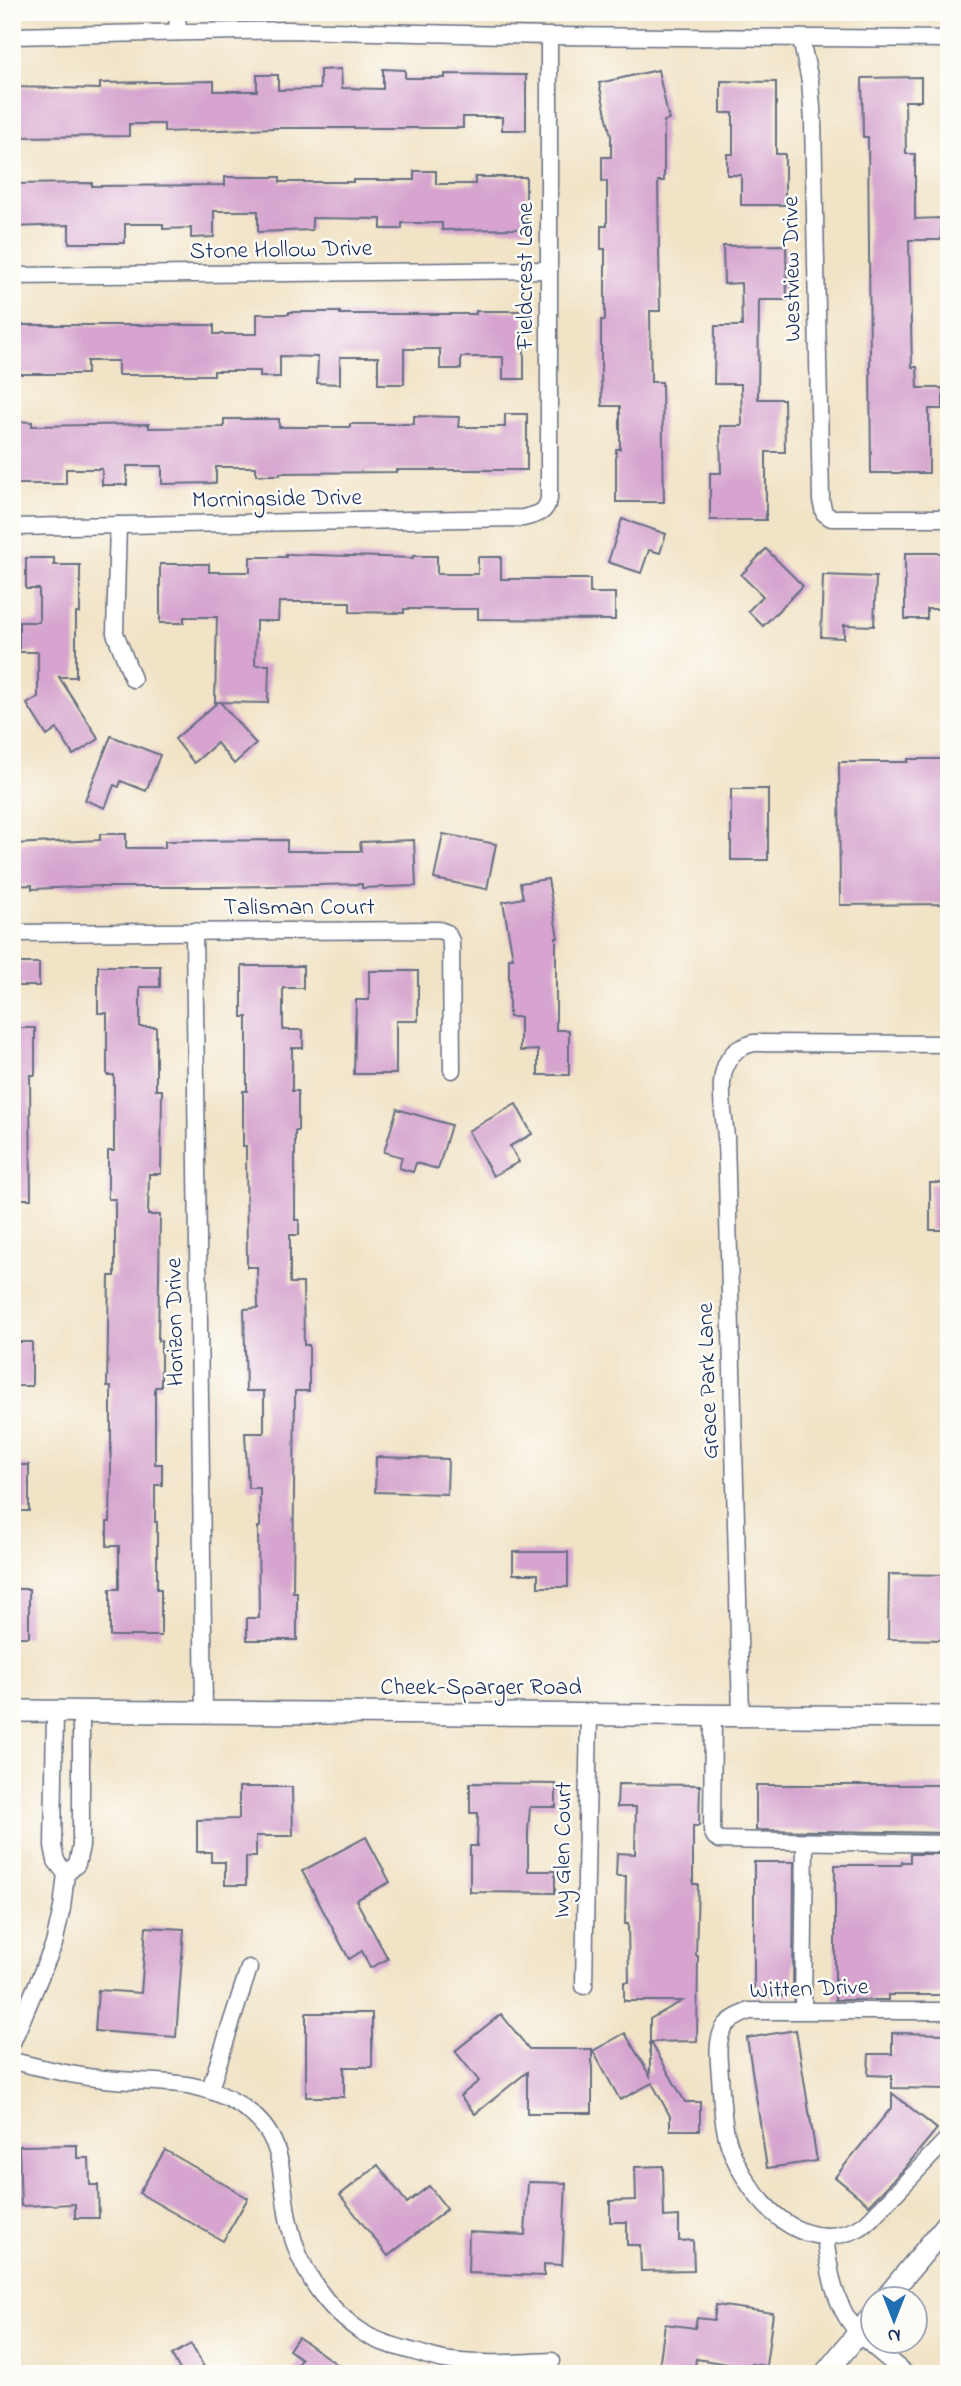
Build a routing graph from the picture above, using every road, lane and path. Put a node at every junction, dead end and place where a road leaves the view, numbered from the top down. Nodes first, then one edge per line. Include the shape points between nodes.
1 (177, 12) edge
2 (178, 32) junction
3 (12, 36) edge
4 (549, 36) junction
5 (801, 39) junction
6 (949, 39) edge
7 (549, 270) junction
8 (12, 276) edge
9 (542, 514) joint
10 (949, 518) edge
11 (118, 525) junction
12 (12, 527) edge
13 (133, 679) dead end
14 (194, 931) junction
15 (12, 933) edge
16 (949, 1044) edge
17 (452, 1070) dead end
18 (12, 1711) edge
19 (55, 1711) junction
20 (82, 1712) junction
21 (204, 1712) junction
22 (589, 1714) junction
23 (713, 1715) junction
24 (741, 1715) junction
25 (949, 1717) edge
26 (805, 1842) junction
27 (949, 1844) edge
28 (66, 1874) junction
29 (249, 1968) dead end
30 (584, 1986) dead end
31 (803, 2010) junction
32 (949, 2011) edge
33 (12, 2043) edge
34 (12, 2061) edge
35 (210, 2089) junction
36 (949, 2137) edge
37 (949, 2222) edge
38 (825, 2236) junction
39 (898, 2284) edge
40 (860, 2330) edge
41 (858, 2333) junction
42 (552, 2361) dead end
43 (446, 2367) edge
44 (825, 2374) edge
45 (906, 2374) edge

1 - 2 street
2 - 3 street
2 - 4 street
4 - 5 street
4 - 7 street, Fieldcrest Lane
5 - 6 street
5 - 10 street, Westview Drive via 813,121 824,513 831,518
7 - 8 street, Stone Hollow Drive
7 - 9 street, Fieldcrest Lane via 549,499
9 - 11 street, Morningside Drive via 523,518
11 - 12 street, Morningside Drive
11 - 13 street via 115,633
14 - 15 street, Talisman Court
14 - 17 street, Talisman Court via 447,933 451,941
14 - 21 street, Horizon Drive
16 - 24 street, Grace Park Lane via 753,1043 727,1062 722,1081
18 - 19 main road, Cheek-Sparger Road
19 - 20 main road, Cheek-Sparger Road
19 - 28 street via 53,1846 56,1861
20 - 21 main road, Cheek-Sparger Road
20 - 28 street via 82,1846 76,1864
21 - 22 main road, Cheek-Sparger Road
22 - 23 main road, Cheek-Sparger Road
22 - 30 street, Ivy Glen Court
23 - 24 main road, Cheek-Sparger Road
23 - 26 street via 715,1837
24 - 25 main road, Cheek-Sparger Road
26 - 27 street
26 - 31 street
28 - 33 street via 54,1944
29 - 35 street
31 - 32 street, Witten Drive
31 - 38 street, Witten Drive via 749,2011 726,2025 718,2049 723,2111 733,2153 762,2200 792,2228
34 - 35 street via 96,2078 181,2082
35 - 43 street via 241,2106 268,2129 280,2159 288,2222 303,2266 330,2306 366,2335
36 - 38 street via 862,2227
37 - 39 main road
38 - 41 street via 832,2284
40 - 41 main road
41 - 44 main road
41 - 45 street
42 - 43 street

